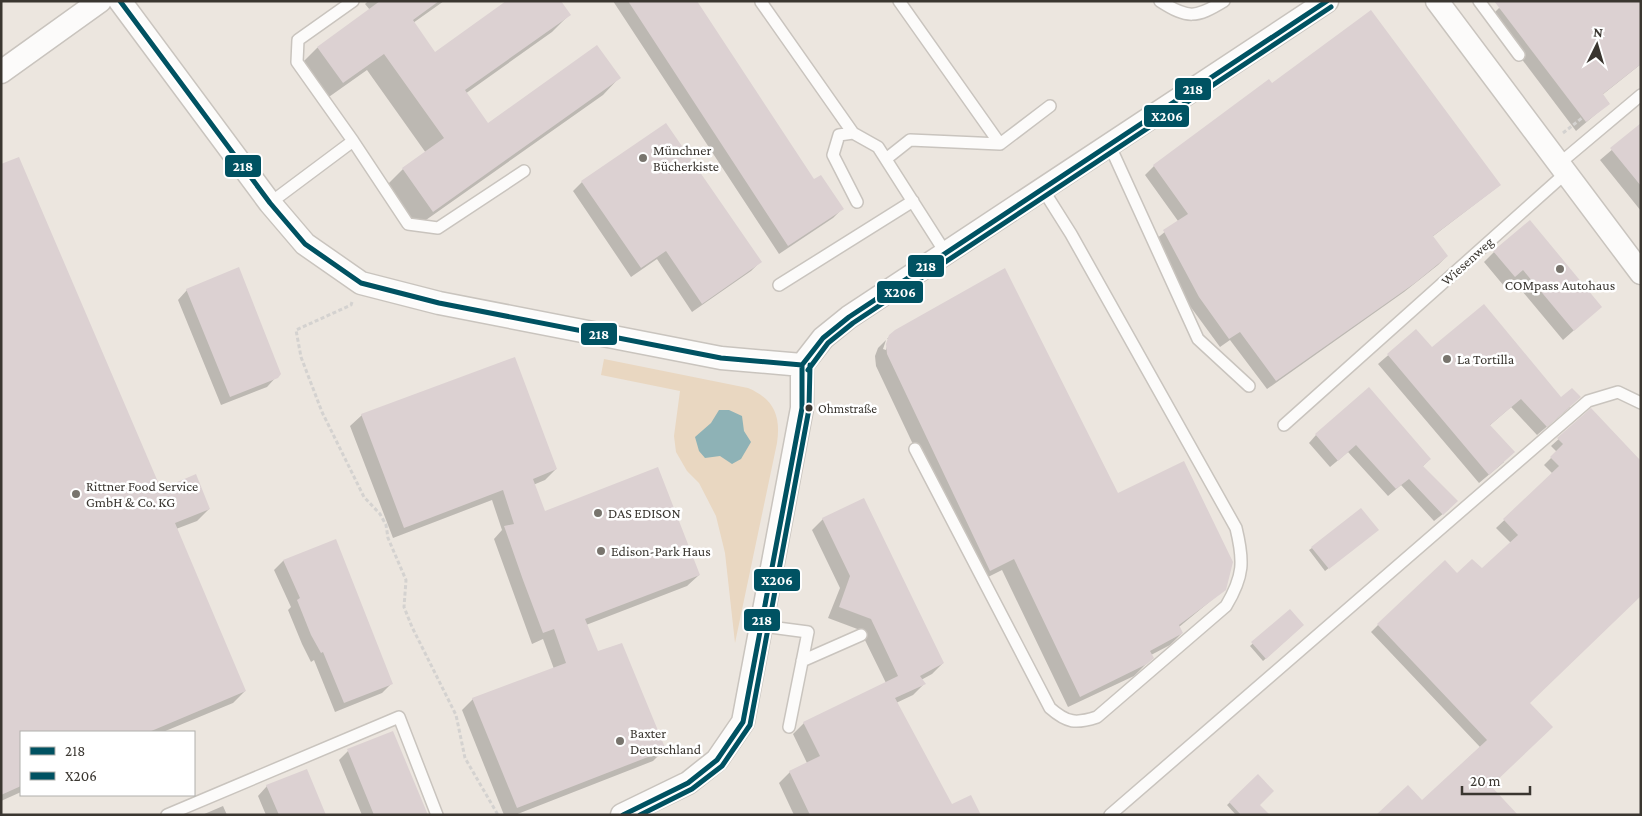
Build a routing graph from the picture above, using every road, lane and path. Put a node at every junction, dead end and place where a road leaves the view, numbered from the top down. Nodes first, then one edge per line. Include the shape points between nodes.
1 (100, 1) edge
2 (120, 1) edge
3 (353, 1) edge
4 (763, 1) edge
5 (899, 1) edge
6 (1160, 1) edge
7 (1224, 1) edge
8 (1327, 1) edge
9 (1437, 1) edge
10 (1478, 1) edge
11 (1518, 55) dead end
12 (1, 72) edge
13 (1641, 95) edge
14 (1050, 106) dead end
15 (1582, 118) dead end
16 (853, 133) junction
17 (1558, 136) dead end
18 (354, 141) junction
19 (1000, 144) junction
20 (1109, 144) junction
21 (886, 159) junction
22 (1563, 167) junction
23 (524, 171) dead end
24 (1042, 188) junction
25 (912, 201) junction
26 (857, 202) dead end
27 (270, 203) junction
28 (946, 252) junction
29 (1641, 273) edge
30 (361, 283) junction
31 (779, 285) dead end
32 (802, 365) junction
33 (1249, 386) dead end
34 (1640, 401) edge
35 (1284, 425) dead end
36 (914, 449) dead end
37 (762, 626) junction
38 (861, 635) dead end
39 (802, 660) junction
40 (789, 728) dead end
41 (167, 815) edge
42 (437, 815) edge
43 (498, 815) edge
44 (622, 815) edge
45 (1110, 815) edge

1 - 12 street
2 - 27 street
3 - 18 lane via 298,40 297,62
4 - 16 lane
5 - 19 lane
6 - 7 lane via 1179,13 1202,14
8 - 20 street
9 - 22 street
10 - 11 lane
13 - 22 lane, Wiesenweg
14 - 19 lane
15 - 17 path
16 - 21 lane via 878,147
16 - 26 lane via 839,135 833,155
18 - 23 lane via 408,224 438,228
18 - 27 lane
19 - 21 lane via 910,140
20 - 24 street
20 - 33 lane via 1198,339
21 - 25 lane
22 - 29 street
22 - 35 lane, Wiesenweg
24 - 28 street
24 - 36 lane via 1072,234 1236,528 1242,570 1237,588 1226,606 1097,718 1081,723 1062,718 1050,708
25 - 28 lane
25 - 31 lane
27 - 30 street via 305,244
28 - 32 street via 849,317 823,338
30 - 32 street via 440,303 721,358
30 - 43 path via 351,305 296,330 301,358 322,412 364,497 386,525 388,538 406,580 404,607 456,715 465,758
32 - 37 street via 802,408
34 - 45 lane via 1618,392 1588,401
37 - 39 lane via 808,632
37 - 44 street via 743,722 717,760 688,783
38 - 39 lane
39 - 40 lane
41 - 42 lane via 399,717

